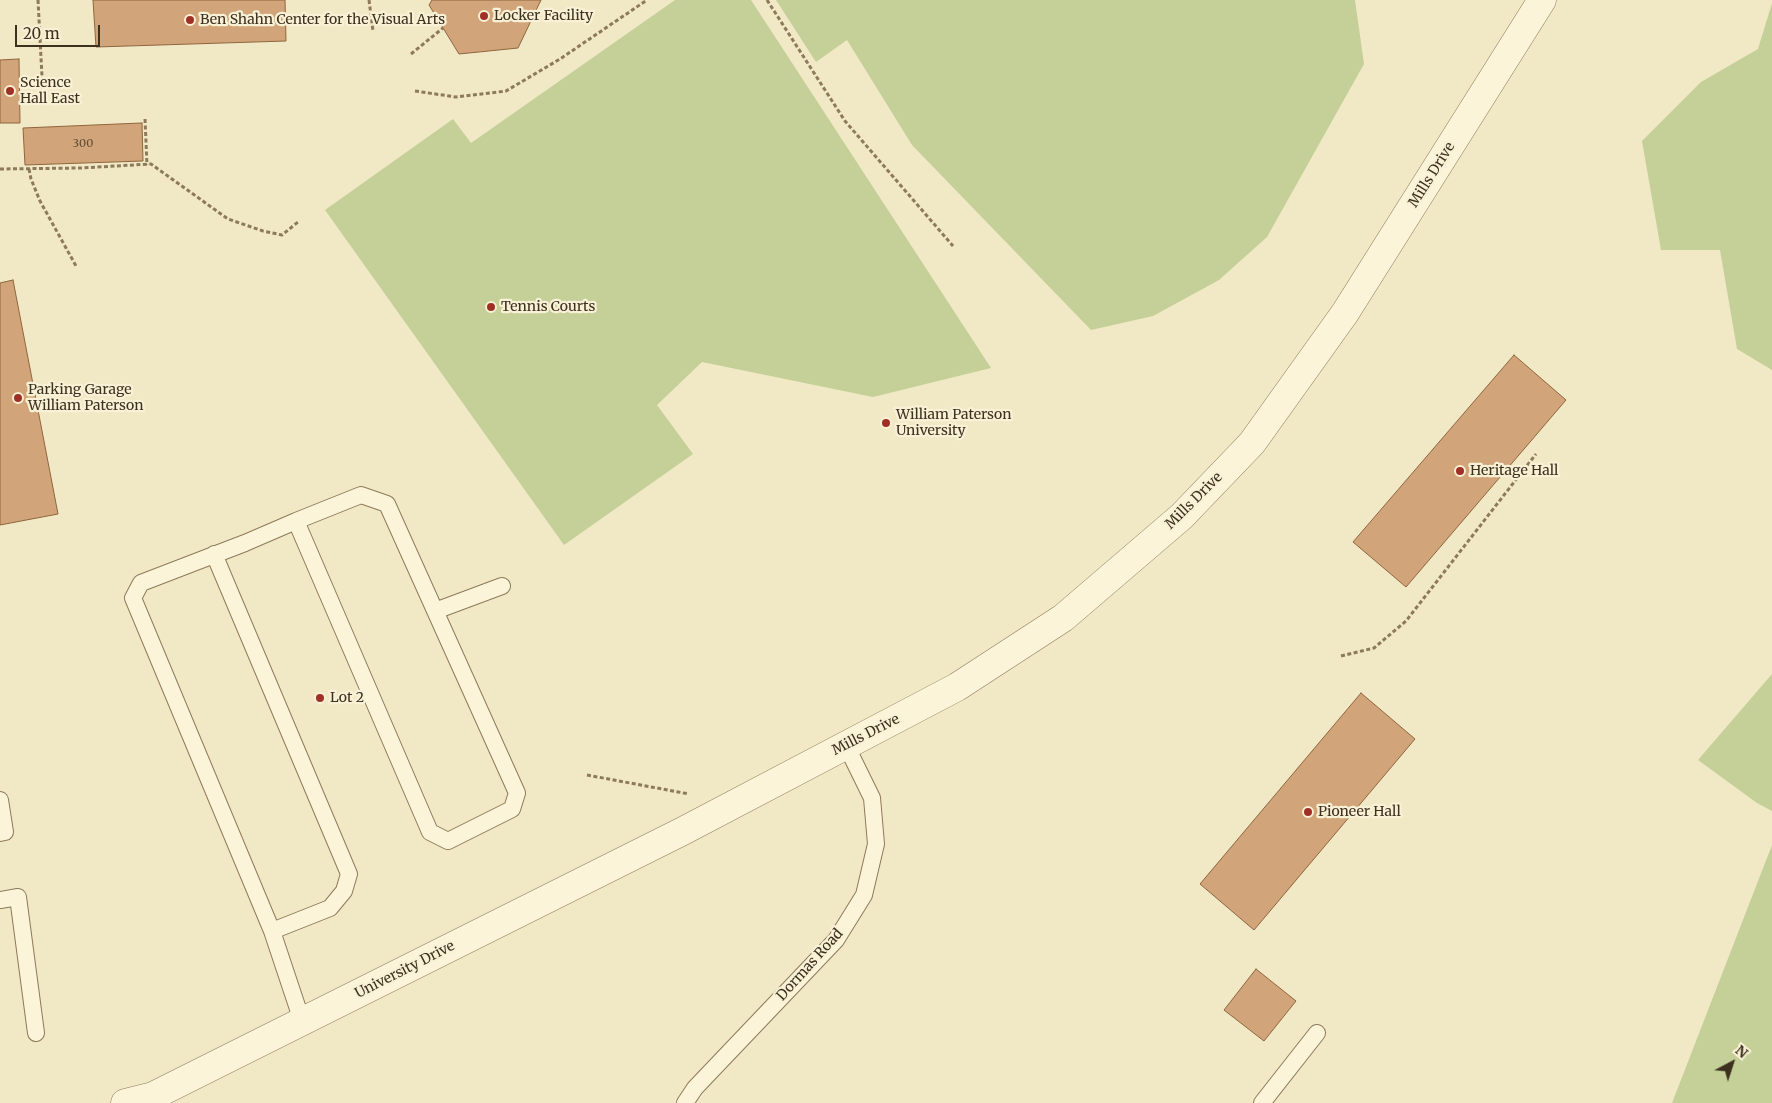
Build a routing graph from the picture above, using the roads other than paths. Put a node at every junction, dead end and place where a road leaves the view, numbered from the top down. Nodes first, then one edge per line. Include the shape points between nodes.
1 (1542, 0) edge
2 (296, 521) junction
3 (214, 554) junction
4 (502, 586) dead end
5 (435, 611) junction
6 (846, 745) junction
7 (0, 800) edge
8 (683, 830) joint
9 (0, 832) edge
10 (0, 900) edge
11 (272, 931) junction
12 (302, 1021) junction
13 (36, 1033) dead end
14 (1316, 1033) dead end
15 (125, 1103) edge
16 (684, 1103) edge
17 (1262, 1103) edge

1 - 6 street, Mills Drive via 1345,313 1252,443 1182,516 1063,618 957,687
2 - 3 lane
2 - 5 lane via 361,495 388,504
2 - 5 lane via 430,832 448,841 512,808 517,793
3 - 11 lane via 349,874 344,891 330,908
3 - 11 lane via 141,583 133,598
4 - 5 lane
6 - 8 street, Mills Drive
6 - 16 lane, Dormas Road via 872,798 876,844 864,895 836,940
7 - 9 lane via 5,832
8 - 12 street, University Drive
10 - 13 lane via 18,897
11 - 12 lane
12 - 15 street, University Drive via 153,1096
14 - 17 lane

